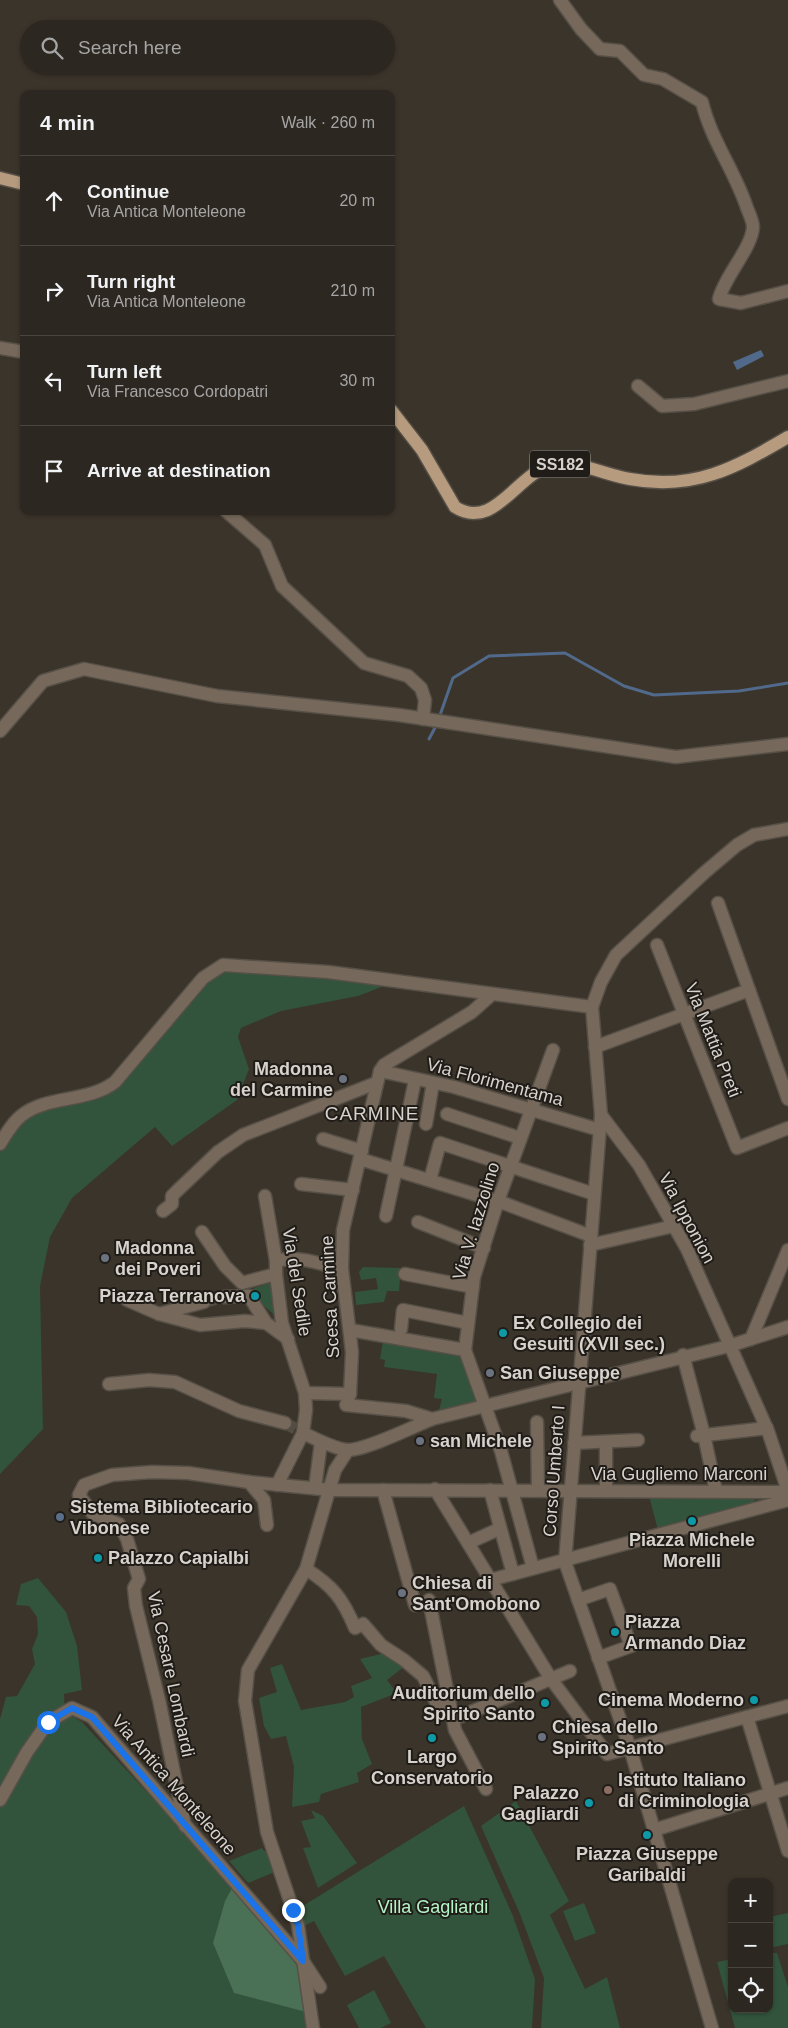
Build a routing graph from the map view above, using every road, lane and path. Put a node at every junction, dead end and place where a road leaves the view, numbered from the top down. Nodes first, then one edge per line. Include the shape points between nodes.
1 (560, 0) edge
2 (0, 178) edge
3 (20, 183) edge
4 (788, 291) edge
5 (0, 348) edge
6 (20, 351) edge
7 (788, 381) edge
8 (638, 386) dead end
9 (395, 415) edge
10 (788, 437) edge
11 (231, 515) edge
12 (423, 718) junction
13 (0, 731) edge
14 (788, 744) edge
15 (788, 829) edge
16 (718, 903) dead end
17 (656, 945) dead end
18 (750, 990) junction
19 (492, 994) junction
20 (592, 1007) junction
21 (683, 1015) junction
22 (595, 1047) junction
23 (553, 1050) dead end
24 (378, 1077) junction
25 (433, 1083) junction
26 (414, 1086) dead end
27 (788, 1099) edge
28 (530, 1109) junction
29 (447, 1114) dead end
30 (601, 1115) junction
31 (426, 1124) dead end
32 (788, 1128) edge
33 (600, 1130) junction
34 (520, 1138) junction
35 (323, 1139) dead end
36 (0, 1144) edge
37 (361, 1155) junction
38 (510, 1166) junction
39 (396, 1170) junction
40 (430, 1180) junction
41 (302, 1184) dead end
42 (353, 1190) junction
43 (594, 1194) junction
44 (265, 1196) dead end
45 (498, 1201) junction
46 (163, 1211) dead end
47 (386, 1216) dead end
48 (418, 1222) dead end
49 (674, 1226) junction
50 (202, 1232) dead end
51 (590, 1241) junction
52 (484, 1248) junction
53 (788, 1250) edge
54 (276, 1261) junction
55 (342, 1269) junction
56 (276, 1274) junction
57 (406, 1274) dead end
58 (473, 1287) junction
59 (224, 1297) tunnel mouth
60 (127, 1300) dead end
61 (204, 1302) tunnel mouth
62 (159, 1314) junction
63 (266, 1323) junction
64 (468, 1323) junction
65 (788, 1327) edge
66 (401, 1328) dead end
67 (350, 1330) junction
68 (751, 1339) junction
69 (288, 1340) junction
70 (729, 1346) junction
71 (465, 1350) junction
72 (683, 1356) junction
73 (578, 1381) junction
74 (109, 1384) dead end
75 (304, 1393) junction
76 (348, 1400) junction
77 (485, 1406) junction
78 (432, 1419) junction
79 (537, 1422) dead end
80 (285, 1424) tunnel mouth
81 (767, 1428) junction
82 (303, 1433) junction
83 (700, 1436) junction
84 (638, 1440) dead end
85 (321, 1442) junction
86 (606, 1442) junction
87 (574, 1443) junction
88 (348, 1450) junction
89 (249, 1482) junction
90 (277, 1485) junction
91 (315, 1488) junction
92 (434, 1489) junction
93 (331, 1490) junction
94 (383, 1490) junction
95 (490, 1490) junction
96 (511, 1490) junction
97 (538, 1490) junction
98 (570, 1490) junction
99 (606, 1491) junction
100 (716, 1491) junction
101 (788, 1491) edge
102 (79, 1495) joint
103 (788, 1500) edge
104 (267, 1525) dead end
105 (499, 1529) junction
106 (468, 1543) junction
107 (565, 1562) junction
108 (533, 1568) junction
109 (306, 1569) junction
110 (512, 1574) junction
111 (490, 1580) junction
112 (429, 1600) dead end
113 (578, 1600) junction
114 (415, 1605) dead end
115 (598, 1658) junction
116 (570, 1672) dead end
117 (551, 1679) junction
118 (788, 1706) edge
119 (747, 1717) junction
120 (454, 1719) junction
121 (630, 1748) junction
122 (788, 1788) edge
123 (486, 1789) dead end
124 (770, 1794) junction
125 (0, 1800) edge
126 (185, 1826) junction
127 (654, 1830) junction
128 (788, 1851) edge
129 (303, 1961) junction
130 (320, 1986) dead end
131 (313, 2028) edge
132 (712, 2028) edge

1 - 4 street via 600,49 620,51 644,75 663,79 702,102 707,123 741,188 753,226 719,300 741,303
2 - 3 main road
5 - 6 street
7 - 8 street via 694,404 662,406
9 - 10 main road, SS182 via 422,450 455,507 475,514 493,509 527,477 544,467 561,463 630,479 682,481 728,470
11 - 12 street via 265,545 282,586 364,663 408,676 421,688 425,700
12 - 13 street via 217,696 84,669 43,681
12 - 14 street via 676,758
15 - 20 street via 754,835 704,873 616,955
16 - 18 street
17 - 21 street, Via Mattia Preti
18 - 21 street
18 - 27 street
19 - 20 street
19 - 24 street via 472,1012 384,1064
19 - 36 street via 328,972 223,965 203,978 115,1082 100,1092 32,1109 12,1125
20 - 22 street, Corso Umberto I
21 - 22 street
21 - 32 street, Via Mattia Preti via 737,1148
22 - 30 street, Corso Umberto I
23 - 28 street, Via V. Iazzolino
24 - 25 street, Via Florimentama
24 - 37 street, Scesa Carmine
24 - 46 street via 243,1135 218,1152 172,1196 172,1204
25 - 28 street, Via Florimentama
25 - 31 street
26 - 39 street
28 - 33 street, Via Florimentama
28 - 34 street, Via V. Iazzolino
29 - 34 street
30 - 33 street, Corso Umberto I
30 - 49 street, Via Ipponion via 639,1165
33 - 43 street, Corso Umberto I
34 - 38 street, Via V. Iazzolino
35 - 37 street
37 - 39 street
37 - 42 street, Scesa Carmine
38 - 40 street via 440,1143
38 - 43 street
38 - 45 street, Via V. Iazzolino
39 - 40 street
39 - 47 street
40 - 45 street
41 - 42 street
42 - 55 street, Scesa Carmine via 343,1230
43 - 51 street, Corso Umberto I
44 - 54 street, Via del Sedile
45 - 51 street
45 - 52 street, Via V. Iazzolino
48 - 52 street
49 - 51 street
49 - 70 street, Via Ipponion
50 - 56 street via 225,1266 242,1283
51 - 73 street, Corso Umberto I
52 - 58 street, Via V. Iazzolino
53 - 68 street
54 - 55 street via 289,1257
54 - 56 street, Via del Sedile
55 - 67 street, Scesa Carmine
56 - 69 street, Via del Sedile via 282,1323
57 - 58 street
58 - 64 street, Via V. Iazzolino
59 - 63 street via 249,1296
60 - 62 street
61 - 62 street
62 - 63 street via 200,1325 246,1320
63 - 69 street
64 - 66 street via 402,1310
64 - 71 street, Via V. Iazzolino
65 - 68 street
67 - 71 street
67 - 76 street, Scesa Carmine via 352,1352
68 - 70 street
69 - 75 street, Via del Sedile
70 - 72 street
70 - 81 street, Via Ipponion
71 - 77 street, Via V. Iazzolino
72 - 73 street
72 - 83 street
73 - 77 street
73 - 87 street, Corso Umberto I
74 - 80 street via 149,1380 175,1382 239,1411
75 - 76 street
75 - 82 street, Via del Sedile
76 - 78 street
77 - 78 street
77 - 96 street, Via V. Iazzolino
78 - 88 street via 393,1437
79 - 97 street
81 - 83 street
81 - 101 street, Via Ipponion
82 - 85 street
82 - 90 street, Via del Sedile
83 - 100 street
84 - 86 street
85 - 88 street
85 - 91 street
86 - 87 street
86 - 99 street
87 - 98 street, Corso Umberto I
88 - 93 street via 335,1470
89 - 90 street, Via Gugliemo Marconi
89 - 102 street, Via Gugliemo Marconi via 188,1473 112,1475 84,1485
89 - 104 street via 264,1500
90 - 91 street, Via Gugliemo Marconi
91 - 93 street, Via Gugliemo Marconi
92 - 94 street, Via Gugliemo Marconi
92 - 95 street, Via Gugliemo Marconi
92 - 106 street
93 - 94 street, Via Gugliemo Marconi
93 - 109 street
94 - 114 street
95 - 96 street, Via Gugliemo Marconi
95 - 105 street
96 - 97 street, Via Gugliemo Marconi
96 - 108 street, Via V. Iazzolino
97 - 98 street, Via Gugliemo Marconi
98 - 99 street, Via Gugliemo Marconi
98 - 107 street, Corso Umberto I
99 - 100 street, Via Gugliemo Marconi
100 - 101 street, Via Gugliemo Marconi
102 - 126 street, Via Cesare Lombardi via 93,1514 119,1524 127,1539 139,1579 134,1588 136,1606
103 - 107 street
105 - 106 street
105 - 110 street
106 - 111 street
107 - 108 street
107 - 113 street, Corso Umberto I
108 - 110 street
109 - 120 street via 321,1578 344,1602 359,1626 423,1676 436,1702
109 - 129 street via 248,1670 245,1701 267,1832 298,1925
110 - 111 street
111 - 117 street
112 - 120 street
113 - 115 street, Corso Umberto I
113 - 115 street via 610,1589 631,1646
115 - 121 street, Corso Umberto I
116 - 117 street
117 - 120 street
117 - 121 street via 607,1754
118 - 119 street
119 - 121 street
119 - 124 street
120 - 123 street via 455,1730
121 - 127 street, Corso Umberto I
122 - 124 street
124 - 127 street
124 - 128 street
125 - 126 street, Via Antica Monteleone via 48,1722 72,1708 92,1717
126 - 129 street, Via Antica Monteleone
127 - 132 street, Corso Umberto I
129 - 130 street, Via Antica Monteleone
129 - 131 street

